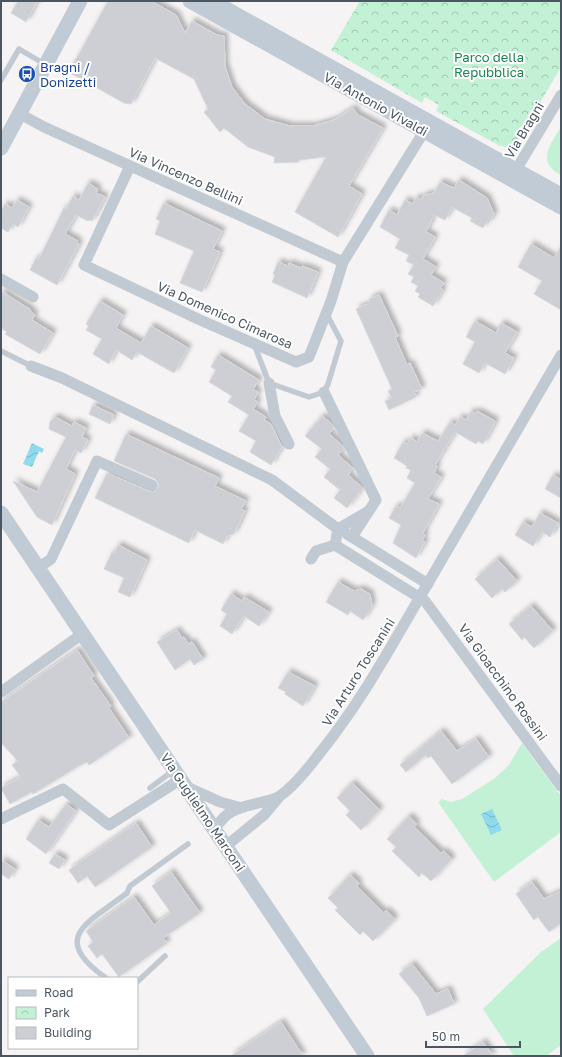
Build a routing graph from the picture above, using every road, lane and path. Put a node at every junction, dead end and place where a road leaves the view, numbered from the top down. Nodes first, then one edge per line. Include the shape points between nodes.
1 (80, 1) edge
2 (190, 1) edge
3 (212, 1) edge
4 (46, 65) junction
5 (1, 80) edge
6 (561, 95) edge
7 (20, 113) junction
8 (427, 126) junction
9 (3, 141) edge
10 (130, 166) junction
11 (514, 174) junction
12 (561, 195) edge
13 (561, 207) edge
14 (343, 262) junction
15 (1, 279) edge
16 (33, 297) dead end
17 (326, 313) junction
18 (254, 344) junction
19 (1, 351) edge
20 (561, 355) edge
21 (31, 366) joint
22 (269, 383) junction
23 (324, 392) junction
24 (289, 444) dead end
25 (152, 485) dead end
26 (369, 511) junction
27 (1, 513) edge
28 (338, 529) junction
29 (352, 537) junction
30 (335, 545) junction
31 (311, 559) dead end
32 (38, 568) junction
33 (428, 584) junction
34 (420, 598) junction
35 (82, 634) junction
36 (1, 692) edge
37 (180, 778) junction
38 (561, 786) edge
39 (150, 788) dead end
40 (279, 797) junction
41 (238, 807) junction
42 (1, 819) edge
43 (215, 829) junction
44 (188, 844) dead end
45 (226, 846) junction
46 (165, 956) dead end
47 (105, 977) edge
48 (138, 981) edge
49 (367, 1056) edge

1 - 4 street
2 - 8 street, Via Antonio Vivaldi
3 - 8 street, Via Antonio Vivaldi
4 - 5 lane via 19,50
4 - 7 street
6 - 11 street, Via Bragni
7 - 9 street
7 - 10 street, Via Vincenzo Bellini via 44,127
8 - 11 street, Via Antonio Vivaldi
8 - 14 street, Via Domenico Cimarosa
10 - 14 street, Via Vincenzo Bellini
10 - 18 street, Via Domenico Cimarosa via 84,265
11 - 12 street, Via Antonio Vivaldi
11 - 13 street, Via Antonio Vivaldi
14 - 17 street, Via Domenico Cimarosa
15 - 16 street
17 - 18 street, Via Domenico Cimarosa via 309,357 296,362
17 - 23 lane via 341,341
18 - 22 lane
19 - 21 lane
20 - 33 street, Via Arturo Toscanini
21 - 28 street via 62,378 272,480
22 - 23 lane via 309,397
22 - 24 street via 276,416
23 - 26 street via 376,500
25 - 32 street via 97,460 51,559
26 - 28 street
26 - 29 street
27 - 32 street, Via Guglielmo Marconi
28 - 29 street
28 - 30 street
29 - 33 street
30 - 31 street via 316,551
30 - 34 street
32 - 35 street, Via Guglielmo Marconi
33 - 34 street, Via Arturo Toscanini
34 - 38 street, Via Gioacchino Rossini via 425,601
34 - 40 street, Via Arturo Toscanini via 357,705 310,766
35 - 36 street
35 - 37 street, Via Guglielmo Marconi
37 - 39 lane
37 - 41 street, Via Arturo Toscanini via 220,802
37 - 42 street via 109,825 63,789
37 - 43 street, Via Guglielmo Marconi
40 - 41 street, Via Arturo Toscanini
40 - 45 street via 264,815
41 - 43 street, Via Arturo Toscanini via 220,820
43 - 45 street, Via Guglielmo Marconi
44 - 47 lane via 130,886 127,893 81,929 76,939 79,953 92,968
45 - 49 street, Via Guglielmo Marconi
46 - 48 lane

